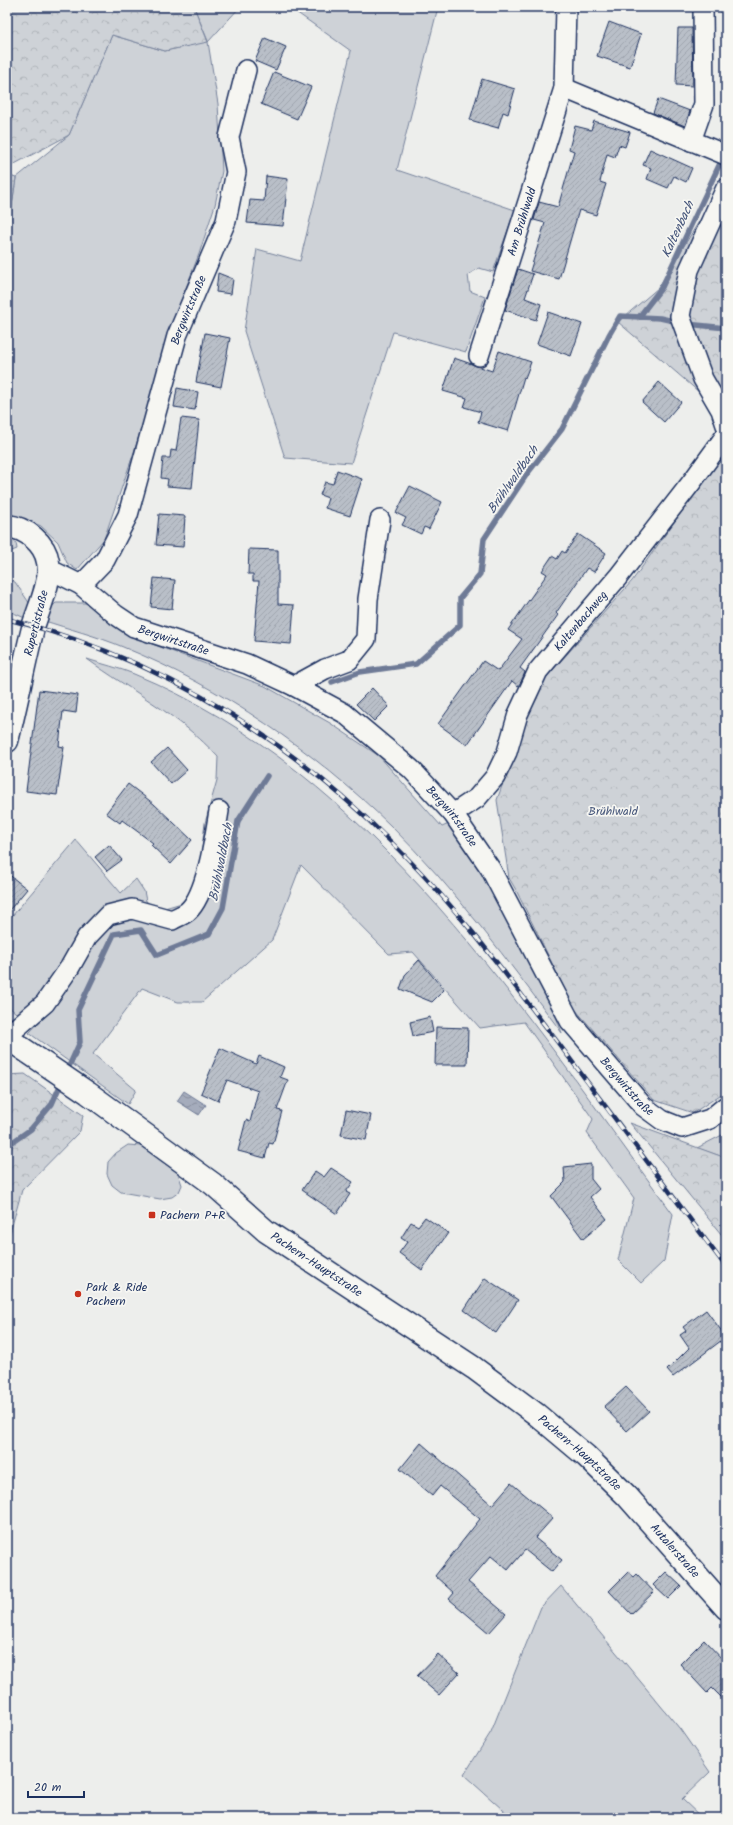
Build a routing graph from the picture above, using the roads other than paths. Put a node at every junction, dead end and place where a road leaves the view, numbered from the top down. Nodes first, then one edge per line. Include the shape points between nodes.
1 (566, 7) edge
2 (703, 7) edge
3 (246, 70) dead end
4 (564, 88) junction
5 (691, 141) junction
6 (726, 155) edge
7 (726, 188) edge
8 (479, 356) dead end
9 (726, 425) edge
10 (726, 435) edge
11 (380, 520) dead end
12 (7, 526) edge
13 (49, 570) junction
14 (82, 585) junction
15 (294, 686) junction
16 (7, 741) edge
17 (219, 810) dead end
18 (453, 814) junction
19 (7, 1037) edge
20 (726, 1106) edge
21 (624, 1493) joint
22 (726, 1608) edge

1 - 4 street, Am Brühlwald
2 - 5 street via 704,104
3 - 14 street, Bergwirtstraße via 229,137 236,172 226,221 177,336 128,515 105,560
4 - 5 street
4 - 8 street, Am Brühlwald
5 - 6 street
7 - 9 street via 690,270 680,316 703,379 721,410
10 - 18 street, Kaltenbachweg via 618,577 538,671 518,714 507,752 495,776 477,798
11 - 15 street via 368,599 366,640 349,660 325,669
12 - 13 main road via 28,533 38,542 45,553
13 - 14 street, Bergwirtstraße
13 - 16 main road, Rupertistraße
14 - 15 street, Bergwirtstraße via 134,627 247,664
15 - 18 street, Bergwirtstraße via 344,713 411,769
17 - 19 street via 211,860 199,893 189,911 172,920 132,909 108,915 87,937 45,1003
18 - 20 street, Bergwirtstraße via 490,868 570,1022 643,1106 662,1120 682,1128 710,1119
19 - 21 main road, Pachern-Hauptstraße via 213,1184 266,1231 474,1368 536,1414 586,1456
21 - 22 main road, Autalerstraße

